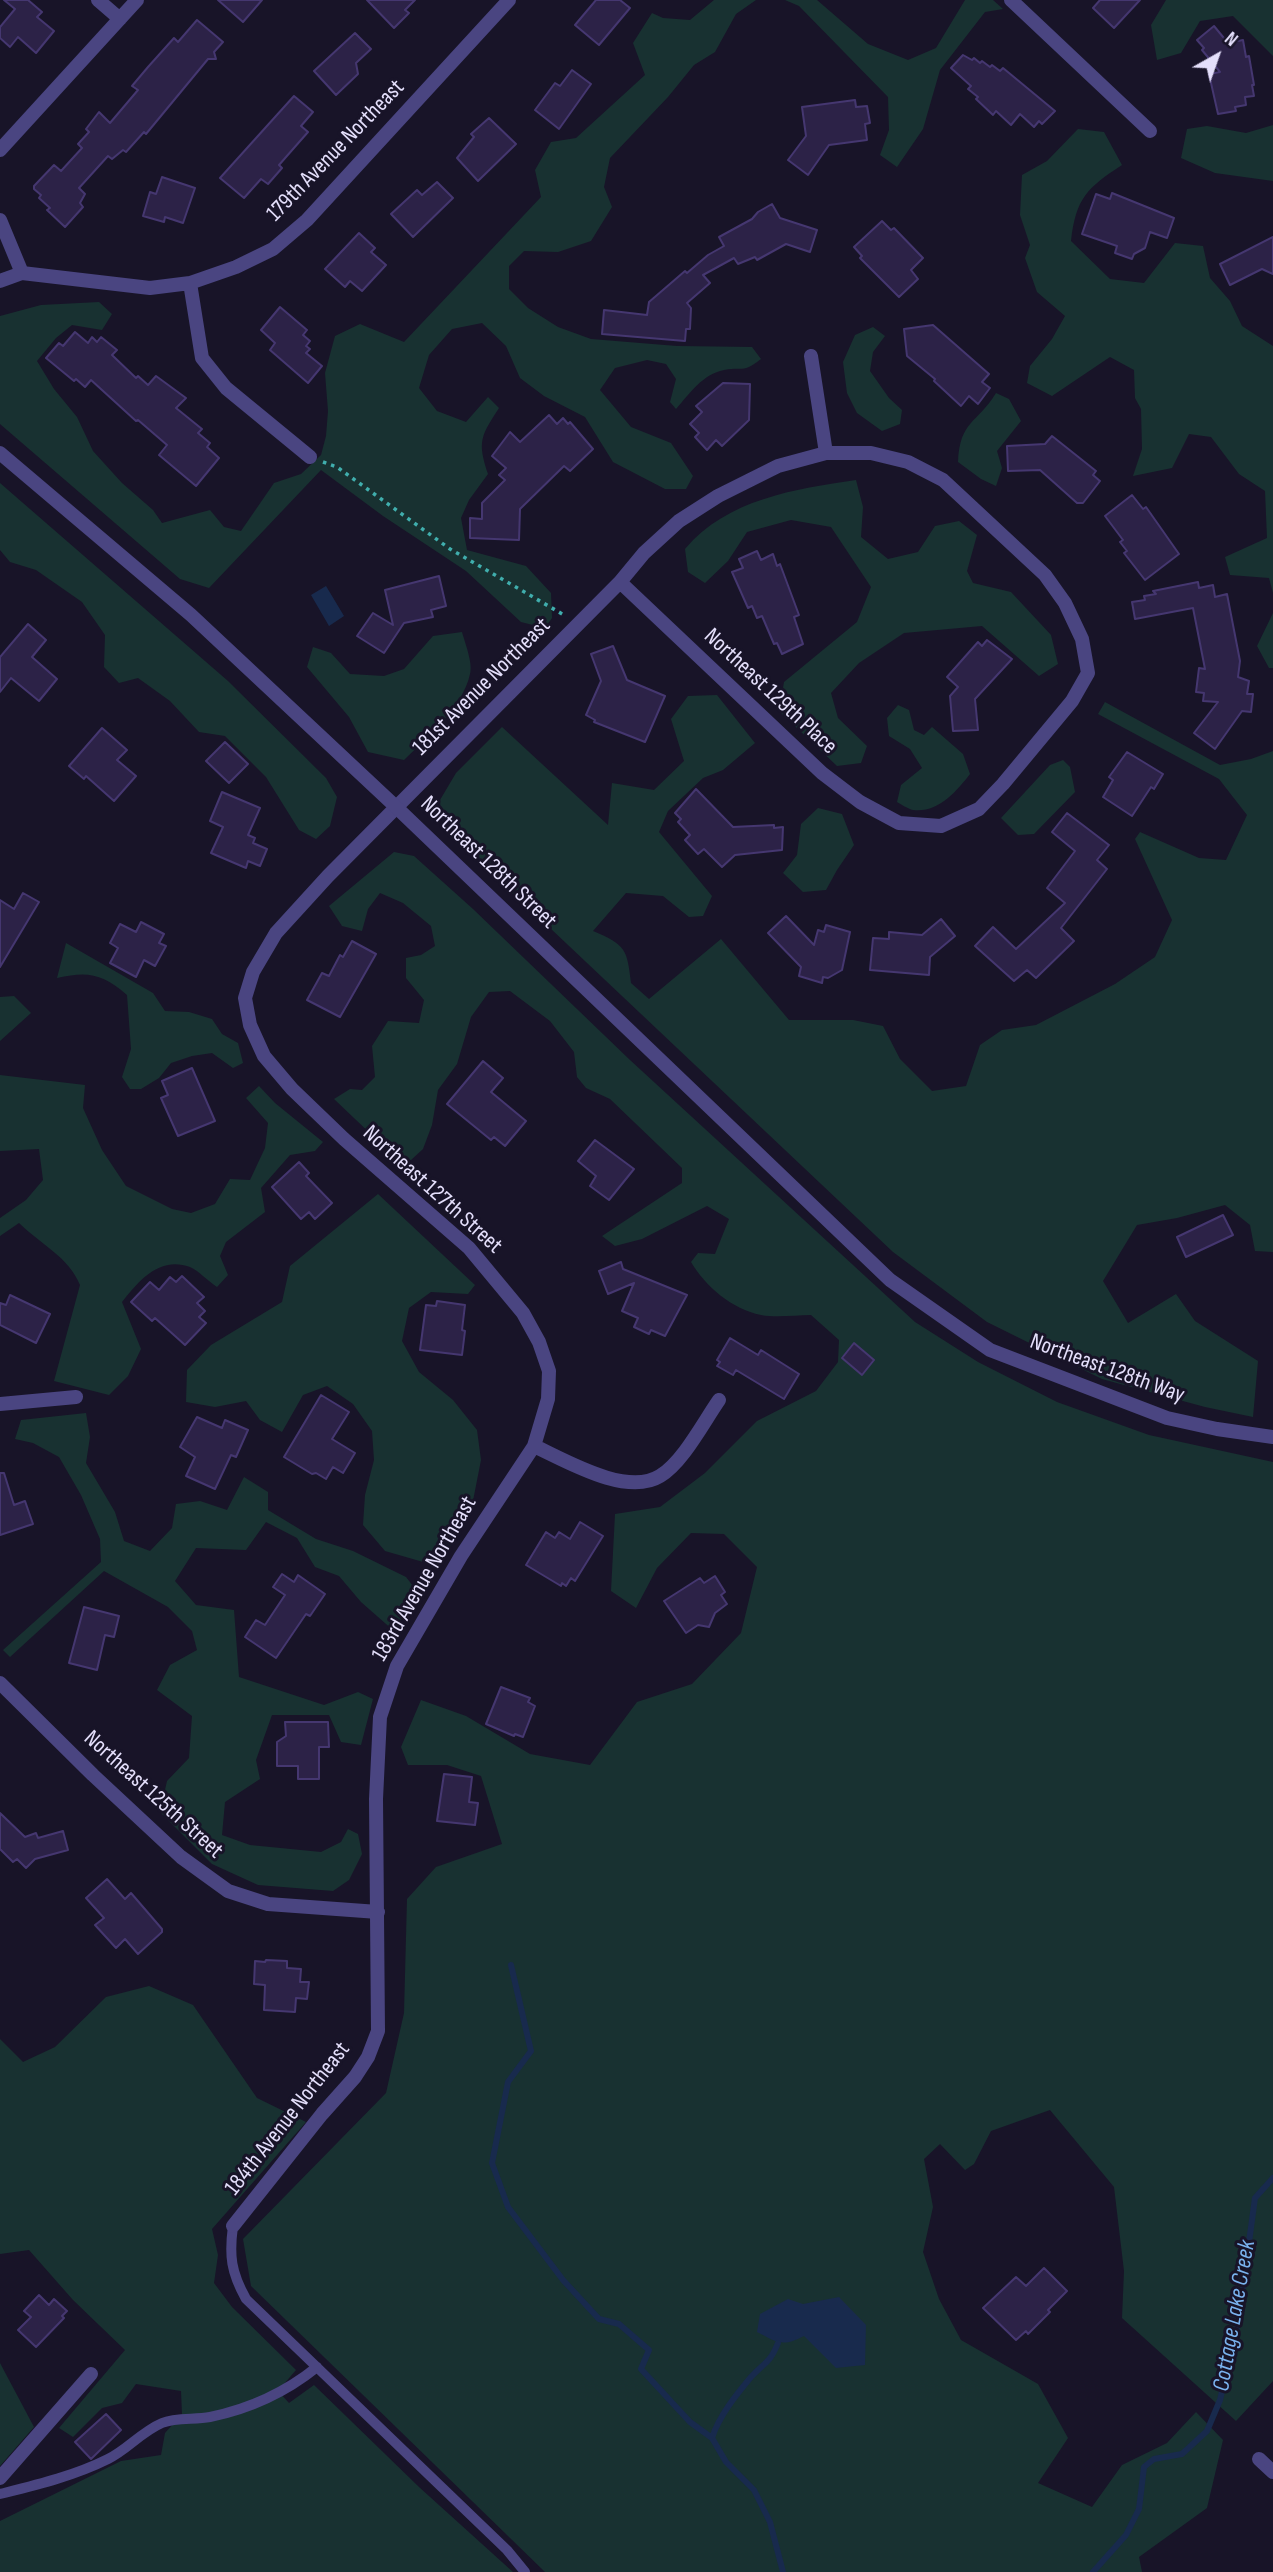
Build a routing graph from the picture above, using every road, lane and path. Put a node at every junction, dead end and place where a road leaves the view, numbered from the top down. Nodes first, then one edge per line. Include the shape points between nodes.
1 (98, 0) edge
2 (137, 0) edge
3 (509, 0) edge
4 (1011, 0) edge
5 (120, 19) junction
6 (1150, 131) dead end
7 (0, 150) edge
8 (0, 220) edge
9 (22, 273) junction
10 (0, 281) edge
11 (190, 283) junction
12 (811, 356) dead end
13 (0, 453) edge
14 (826, 453) junction
15 (310, 457) joint
16 (620, 582) junction
17 (578, 623) junction
18 (396, 806) junction
19 (899, 823) joint
20 (250, 1025) joint
21 (937, 1314) joint
22 (76, 1397) dead end
23 (719, 1400) dead end
24 (0, 1404) edge
25 (1273, 1437) edge
26 (534, 1446) junction
27 (0, 1683) edge
28 (378, 1912) junction
29 (233, 2226) joint
30 (317, 2367) junction
31 (90, 2374) dead end
32 (1259, 2459) dead end
33 (1273, 2472) edge
34 (0, 2478) edge
35 (0, 2494) edge
36 (525, 2572) edge

1 - 5 street
2 - 5 street
3 - 11 street, 179th Avenue Northeast via 307,220 273,249
4 - 6 street
5 - 7 street
8 - 9 street
9 - 10 street, 179th Avenue Northeast
9 - 11 street, 179th Avenue Northeast via 150,288
11 - 15 street via 202,358 226,388
12 - 14 street
13 - 18 street, Northeast 128th Street via 191,615
14 - 16 street, 181st Avenue Northeast via 778,466 718,496 679,521
14 - 19 street, 181st Avenue Northeast via 871,453 908,462 943,480 1045,575 1082,639 1088,673 1072,701 1003,784 979,808 942,826
15 - 17 path via 337,467 450,549
16 - 17 street, 181st Avenue Northeast
16 - 19 street, Northeast 129th Place via 822,773 860,802
17 - 18 street, 181st Avenue Northeast
18 - 20 street, 181st Avenue Northeast via 276,933 253,972 245,998
18 - 21 street, Northeast 128th Street via 890,1280
20 - 26 street, Northeast 127th Street via 264,1056 292,1089 469,1248 523,1313 548,1371 548,1399
21 - 25 street, Northeast 128th Way via 990,1350 1167,1418
22 - 24 street
23 - 26 street via 678,1459 659,1477 635,1483 603,1477
26 - 28 street, 183rd Avenue Northeast via 461,1556 397,1667 380,1717
27 - 28 street, Northeast 125th Street via 181,1857 228,1891 268,1904
28 - 29 street, 184th Avenue Northeast via 378,2031 368,2057
29 - 30 lane via 229,2252 235,2279 246,2299
30 - 35 lane via 270,2398 209,2417 164,2422 111,2458
30 - 36 lane
31 - 34 street
32 - 33 street

